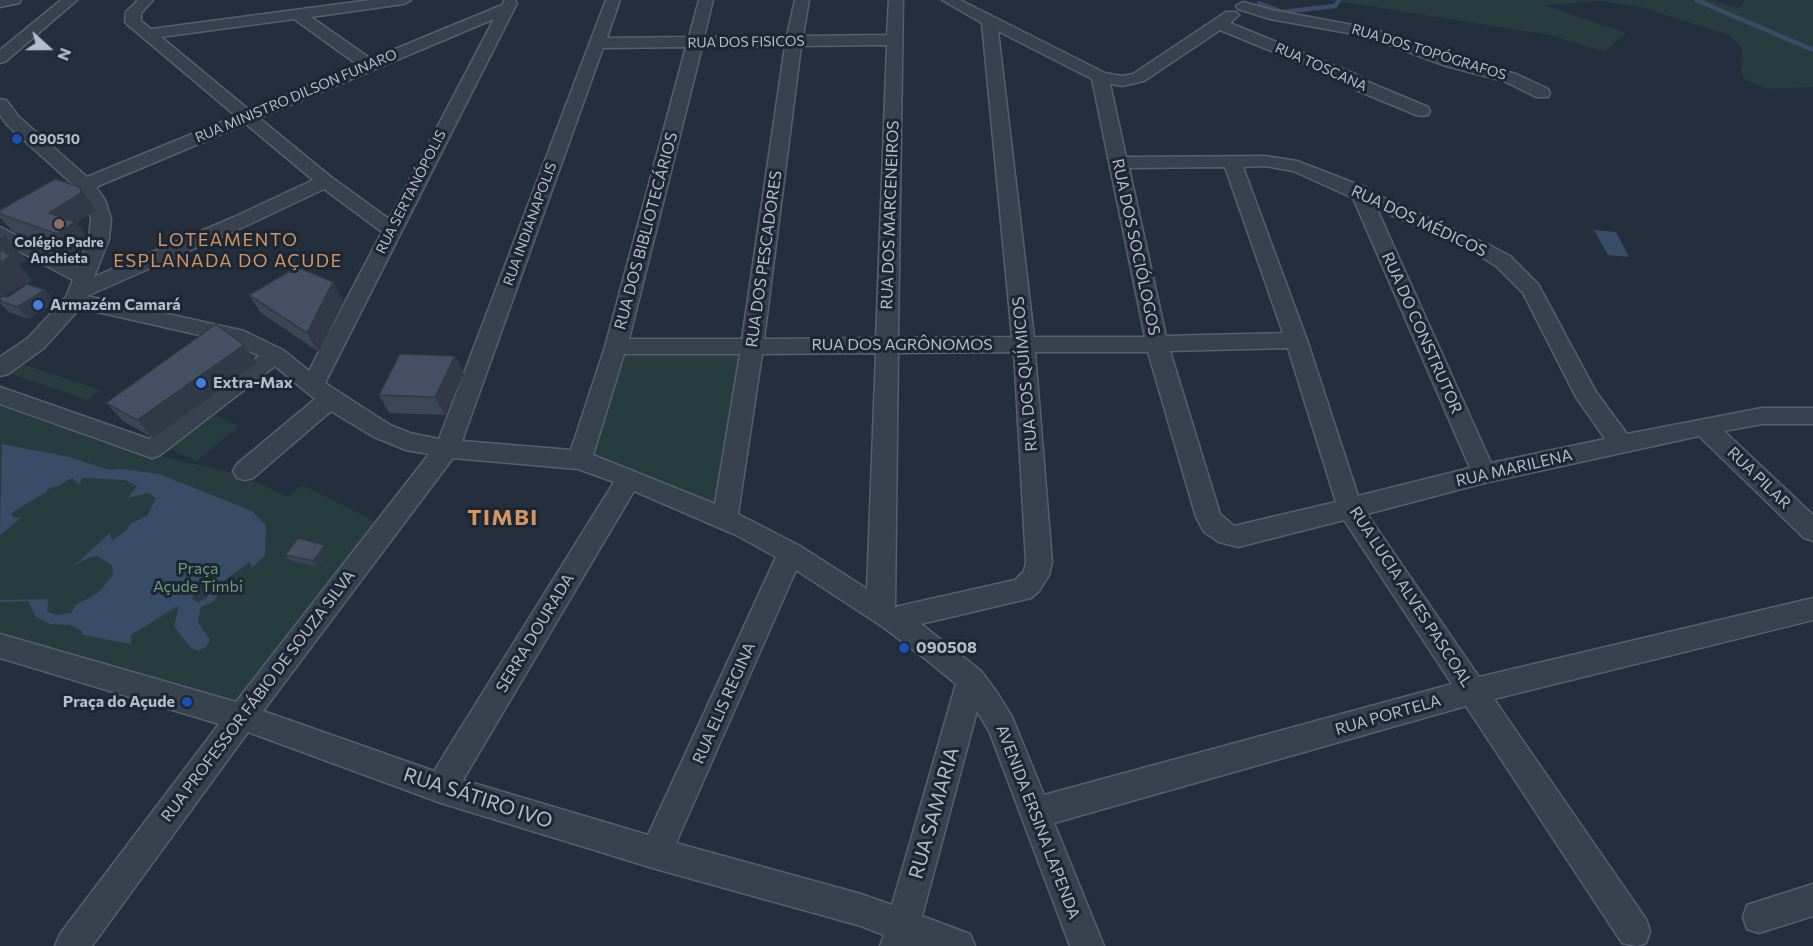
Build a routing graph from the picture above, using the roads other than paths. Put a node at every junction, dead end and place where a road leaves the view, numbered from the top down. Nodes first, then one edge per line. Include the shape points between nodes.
1 (14, 0) edge
2 (70, 0) edge
3 (146, 0) edge
4 (404, 0) edge
5 (613, 0) edge
6 (706, 0) edge
7 (802, 0) edge
8 (896, 0) edge
9 (956, 1) edge
10 (0, 3) edge
11 (1246, 3) edge
12 (509, 4) edge
13 (297, 14) junction
14 (989, 20) junction
15 (1220, 24) junction
16 (147, 34) junction
17 (895, 40) junction
18 (794, 41) junction
19 (695, 42) junction
20 (596, 43) junction
21 (0, 58) edge
22 (369, 65) junction
23 (1100, 77) junction
24 (1542, 93) dead end
25 (1422, 111) dead end
26 (4, 118) edge
27 (246, 118) junction
28 (1232, 161) junction
29 (1118, 163) junction
30 (325, 181) junction
31 (85, 185) junction
32 (1360, 192) junction
33 (392, 230) junction
34 (0, 233) edge
35 (78, 290) junction
36 (1296, 340) junction
37 (887, 344) junction
38 (1157, 344) junction
39 (1024, 345) junction
40 (752, 346) junction
41 (616, 347) junction
42 (275, 355) junction
43 (0, 368) edge
44 (322, 392) junction
45 (0, 395) edge
46 (1813, 416) edge
47 (1704, 426) junction
48 (1622, 444) junction
49 (447, 449) junction
50 (580, 460) junction
51 (245, 471) dead end
52 (1484, 474) junction
53 (629, 478) junction
54 (1350, 509) junction
55 (725, 519) junction
56 (1219, 531) joint
57 (1813, 531) edge
58 (791, 553) junction
59 (1813, 609) edge
60 (886, 615) junction
61 (0, 646) edge
62 (971, 680) junction
63 (1473, 691) junction
64 (242, 717) junction
65 (441, 788) junction
66 (1035, 813) junction
67 (656, 853) junction
68 (1813, 900) edge
69 (1759, 917) dead end
70 (1634, 931) dead end
71 (900, 936) edge
72 (72, 946) edge
73 (958, 946) edge
74 (1087, 946) edge

1 - 10 street
2 - 21 street
3 - 16 street via 132,17
4 - 13 street
5 - 20 street, RUA INDIANAPOLIS
6 - 19 street, RUA DOS BIBLIOTECÁRIOS
7 - 18 street, RUA DOS PESCADORES
8 - 17 street, RUA DOS MARCENEIROS
9 - 14 street
11 - 15 street
11 - 24 street, RUA DOS TOPÓGRAFOS via 1270,14 1369,32 1452,63 1510,77
12 - 22 street, RUA MINISTRO DILSON FUNARO
12 - 33 street, RUA SERTANÓPOLIS
13 - 16 street
13 - 22 street
14 - 23 street
14 - 39 street, RUA DOS QUÍMICOS
15 - 23 street via 1138,78 1122,81
15 - 25 street, RUA TOSCANA
16 - 27 street
17 - 18 street, RUA DOS FISICOS
17 - 37 street, RUA DOS MARCENEIROS
18 - 19 street, RUA DOS FISICOS
18 - 40 street, RUA DOS PESCADORES
19 - 20 street, RUA DOS FISICOS
19 - 41 street, RUA DOS BIBLIOTECÁRIOS
20 - 49 street, RUA INDIANAPOLIS
22 - 27 street, RUA MINISTRO DILSON FUNARO
23 - 29 street, RUA DOS SOCIÓLOGOS
26 - 31 street
27 - 30 street
27 - 31 street, RUA MINISTRO DILSON FUNARO
28 - 29 street, RUA DOS MÉDICOS
28 - 32 street, RUA DOS MÉDICOS via 1297,166
28 - 36 street, RUA LUCIA ALVES PASCOAL
29 - 38 street, RUA DOS SOCIÓLOGOS
30 - 33 street
30 - 35 street
31 - 35 street via 96,200 101,219 99,239
32 - 48 street, RUA DOS MÉDICOS via 1482,249 1518,273 1539,303 1587,397
32 - 52 street, RUA DO CONSTRUTOR
33 - 44 street, RUA SERTANÓPOLIS
34 - 35 street, AVENIDA ERSINA LAPENDA
35 - 42 street, AVENIDA ERSINA LAPENDA via 236,336
35 - 43 street via 36,343
36 - 38 street, RUA DOS AGRÔNOMOS
36 - 54 street, RUA LUCIA ALVES PASCOAL
37 - 39 street, RUA DOS AGRÔNOMOS
37 - 40 street, RUA DOS AGRÔNOMOS
37 - 60 street, RUA DOS MARCENEIROS
38 - 39 street, RUA DOS AGRÔNOMOS
38 - 56 street, RUA DOS SOCIÓLOGOS via 1208,516
39 - 60 street, RUA DOS QUÍMICOS via 1039,562 1036,575 1022,590
40 - 41 street, RUA DOS AGRÔNOMOS
40 - 55 street, RUA DOS PESCADORES
41 - 50 street, RUA DOS BIBLIOTECÁRIOS
42 - 44 street, AVENIDA ERSINA LAPENDA
42 - 45 street via 152,449
44 - 49 street, AVENIDA ERSINA LAPENDA via 382,432
44 - 51 street
46 - 47 street, RUA MARILENA via 1762,416
47 - 48 street, RUA MARILENA
47 - 57 street, RUA PILAR
48 - 52 street, RUA MARILENA
49 - 50 street, AVENIDA ERSINA LAPENDA
49 - 64 street, RUA PROFESSOR FÁBIO DE SOUZA SILVA
50 - 53 street, AVENIDA ERSINA LAPENDA
52 - 54 street, RUA MARILENA
53 - 55 street, AVENIDA ERSINA LAPENDA
53 - 65 street, SERRA DOURADA
54 - 56 street, RUA MARILENA via 1238,537
54 - 63 street, RUA LUCIA ALVES PASCOAL
55 - 58 street, AVENIDA ERSINA LAPENDA
58 - 60 street, AVENIDA ERSINA LAPENDA
58 - 67 street, RUA ELIS REGINA
59 - 63 street, RUA PORTELA
60 - 62 street, AVENIDA ERSINA LAPENDA
61 - 64 street, RUA SÁTIRO IVO
62 - 66 street, AVENIDA ERSINA LAPENDA via 1002,727
62 - 71 street, RUA SAMARIA
63 - 66 street, RUA PORTELA
63 - 70 street, RUA LUCIA ALVES PASCOAL
64 - 65 street, RUA SÁTIRO IVO
64 - 72 street, RUA PROFESSOR FÁBIO DE SOUZA SILVA
65 - 67 street, RUA SÁTIRO IVO
66 - 74 street, AVENIDA ERSINA LAPENDA
67 - 71 street, RUA SÁTIRO IVO via 861,910
68 - 69 street
71 - 73 street, RUA SÁTIRO IVO

